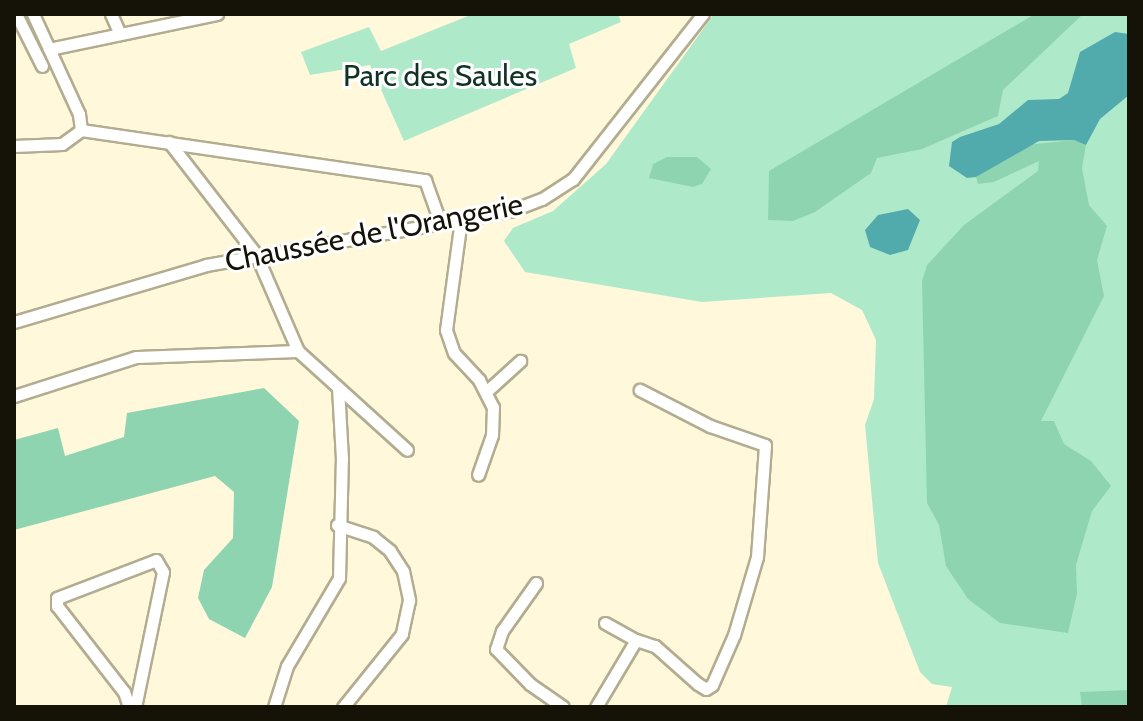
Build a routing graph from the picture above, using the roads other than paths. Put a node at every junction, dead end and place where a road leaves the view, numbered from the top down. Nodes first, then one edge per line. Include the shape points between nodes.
1 (16, 14) edge
2 (111, 14) edge
3 (217, 14) edge
4 (703, 14) edge
5 (34, 18) edge
6 (23, 28) junction
7 (120, 34) junction
8 (31, 44) junction
9 (47, 44) junction
10 (42, 66) dead end
11 (81, 130) junction
12 (169, 142) junction
13 (14, 146) edge
14 (461, 219) junction
15 (440, 222) junction
16 (256, 254) junction
17 (14, 322) edge
18 (298, 351) junction
19 (520, 361) dead end
20 (338, 388) junction
21 (640, 390) dead end
22 (487, 391) junction
23 (14, 396) edge
24 (407, 450) dead end
25 (478, 475) dead end
26 (337, 525) junction
27 (536, 583) dead end
28 (605, 623) dead end
29 (636, 640) junction
30 (129, 707) edge
31 (135, 707) edge
32 (274, 707) edge
33 (343, 707) edge
34 (563, 707) edge
35 (596, 707) edge

1 - 6 street
2 - 7 street
3 - 7 street
4 - 14 street, Chaussée de l'Orangerie via 573,179 528,205
5 - 6 street
5 - 9 street
6 - 8 street
7 - 9 street
8 - 9 street
8 - 10 street
9 - 11 street via 79,114
11 - 12 street
11 - 13 street via 62,144
12 - 15 street via 425,180
12 - 16 street
14 - 15 street, Chaussée de l'Orangerie
14 - 22 street via 447,337
15 - 16 street, Chaussée de l'Orangerie
16 - 17 street, Chaussée de l'Orangerie
16 - 18 street
18 - 20 street
18 - 23 street via 143,355
19 - 22 street
20 - 24 street
20 - 26 street via 342,459
21 - 29 street via 710,426 759,439 767,451 753,578 712,685 703,687 655,646
22 - 25 street via 494,426
26 - 32 street via 338,583 287,666
26 - 33 street via 373,537 390,551 403,571 409,600 402,634
27 - 34 street via 502,631 496,649 530,684
28 - 29 street
29 - 35 street
30 - 31 street via 124,692 57,606 57,598 156,560 163,572

